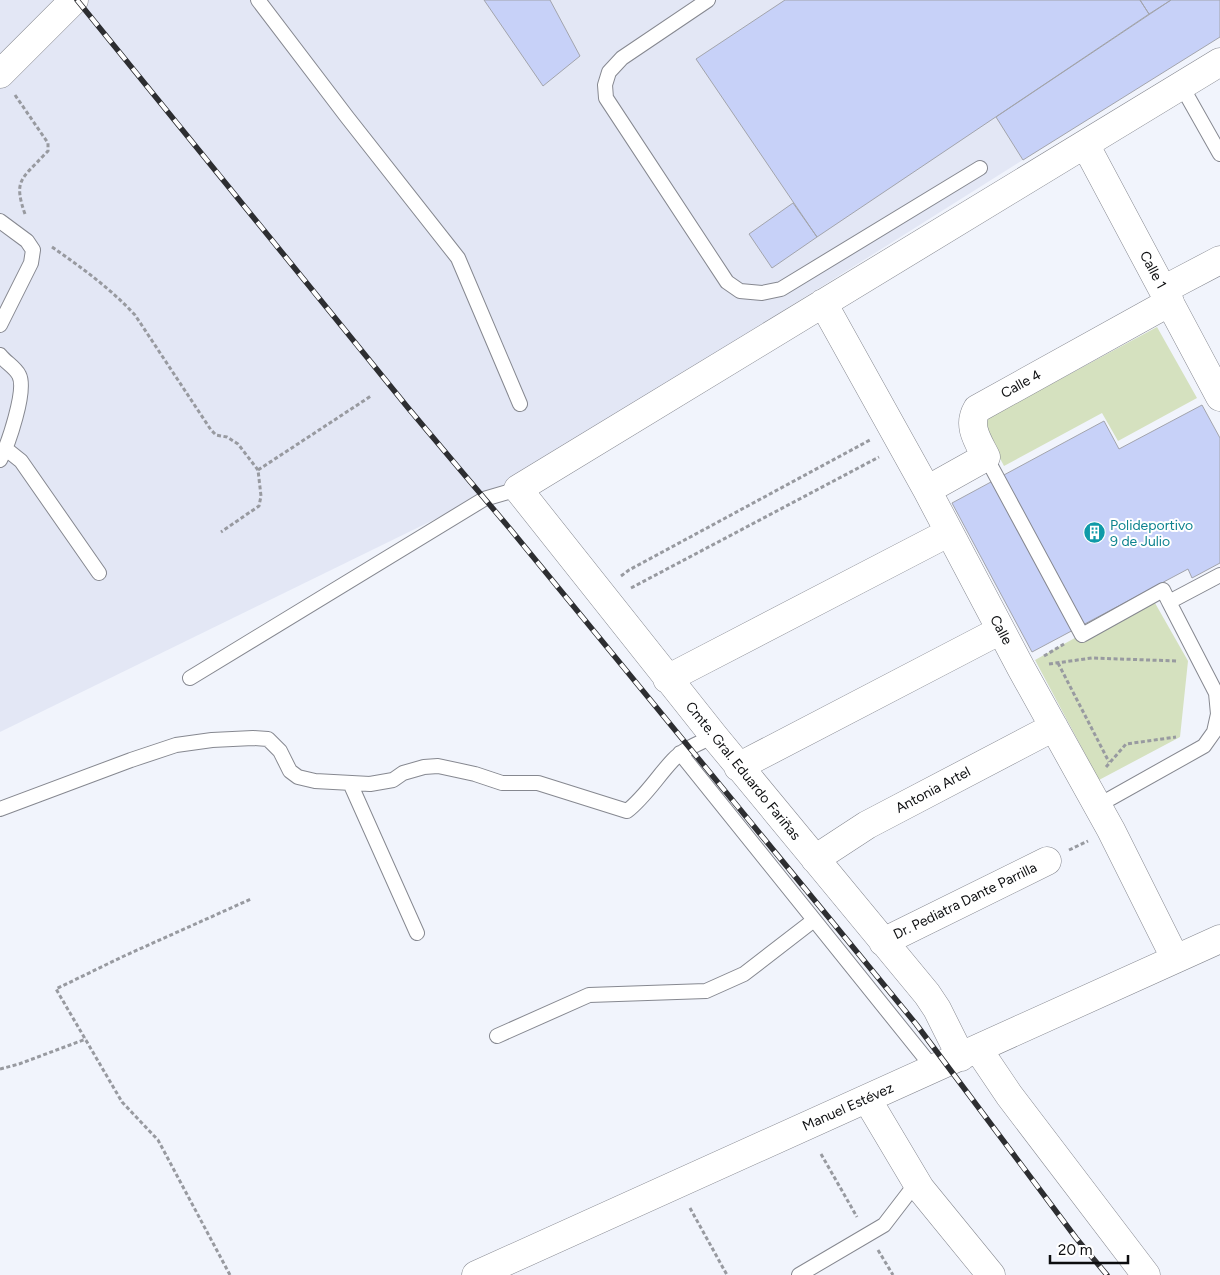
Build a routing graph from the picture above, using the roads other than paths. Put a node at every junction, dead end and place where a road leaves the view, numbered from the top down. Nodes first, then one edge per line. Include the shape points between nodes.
1 (74, 0) edge
2 (258, 0) edge
3 (708, 0) edge
4 (1220, 62) edge
5 (0, 74) edge
6 (1181, 85) junction
7 (1084, 144) junction
8 (1220, 154) edge
9 (980, 168) dead end
10 (0, 221) edge
11 (1220, 260) edge
12 (1167, 296) junction
13 (823, 303) junction
14 (0, 325) edge
15 (0, 355) edge
16 (1220, 397) edge
17 (520, 404) dead end
18 (3, 455) edge
19 (986, 457) junction
20 (518, 489) junction
21 (926, 490) junction
22 (948, 533) junction
23 (99, 573) dead end
24 (1220, 575) edge
25 (1169, 602) junction
26 (1001, 630) junction
27 (190, 678) dead end
28 (667, 679) junction
29 (1054, 727) junction
30 (714, 736) junction
31 (680, 753) junction
32 (738, 767) junction
33 (350, 783) junction
34 (1097, 806) junction
35 (0, 809) edge
36 (815, 859) junction
37 (1047, 861) road end
38 (814, 920) junction
39 (418, 933) dead end
40 (1220, 938) edge
41 (883, 942) junction
42 (1175, 958) junction
43 (498, 1036) dead end
44 (969, 1053) junction
45 (934, 1069) junction
46 (867, 1098) junction
47 (917, 1182) junction
48 (476, 1275) edge
49 (799, 1275) edge
50 (991, 1275) edge
51 (1146, 1275) edge

1 - 5 street
2 - 17 lane via 458,258
3 - 9 lane via 622,58 609,72 606,98 727,282 740,291 762,294 781,289
4 - 6 street
6 - 7 street
6 - 8 lane
7 - 12 street, Calle 1
7 - 13 street
10 - 14 lane via 27,240 34,250 31,263
11 - 12 street, Calle 4
12 - 16 street, Calle 1
12 - 19 street, Calle 4 via 977,409 972,416 972,428
13 - 20 street
13 - 21 street, Calle
15 - 18 lane via 19,373 22,385
18 - 23 lane via 21,461
19 - 21 street
19 - 25 lane via 1082,635 1163,590
20 - 27 lane via 484,499
20 - 28 street, Cmte. Gral. Eduardo Fariñas
21 - 22 street, Calle
22 - 26 street, Calle
22 - 28 street
24 - 25 lane
25 - 34 lane via 1216,693 1218,714 1214,732 1204,746
26 - 29 street, Calle
26 - 32 street
28 - 30 street, Cmte. Gral. Eduardo Fariñas
29 - 34 street, Calle
29 - 36 street, Antonia Artel via 867,825
30 - 31 lane
30 - 32 street, Cmte. Gral. Eduardo Fariñas
31 - 33 lane via 638,802 627,810 538,783 502,783 438,766 403,773 393,780
31 - 38 lane
32 - 36 street, Cmte. Gral. Eduardo Fariñas
33 - 35 lane via 298,777 290,771 280,751 268,739 212,740 176,745
33 - 39 lane
34 - 42 street, Calle
36 - 41 street, Cmte. Gral. Eduardo Fariñas
37 - 41 street, Dr. Pediatra Dante Parrilla
38 - 43 lane via 744,974 706,991 590,995
38 - 45 lane
40 - 42 street, Manuel Estévez
41 - 44 street, Cmte. Gral. Eduardo Fariñas
42 - 44 street, Manuel Estévez
44 - 45 street, Manuel Estévez
44 - 51 street, Cmte. Gral. Eduardo Fariñas via 1009,1095
45 - 46 street, Manuel Estévez
46 - 47 street
46 - 48 street, Manuel Estévez
47 - 49 lane via 884,1225
47 - 50 street

